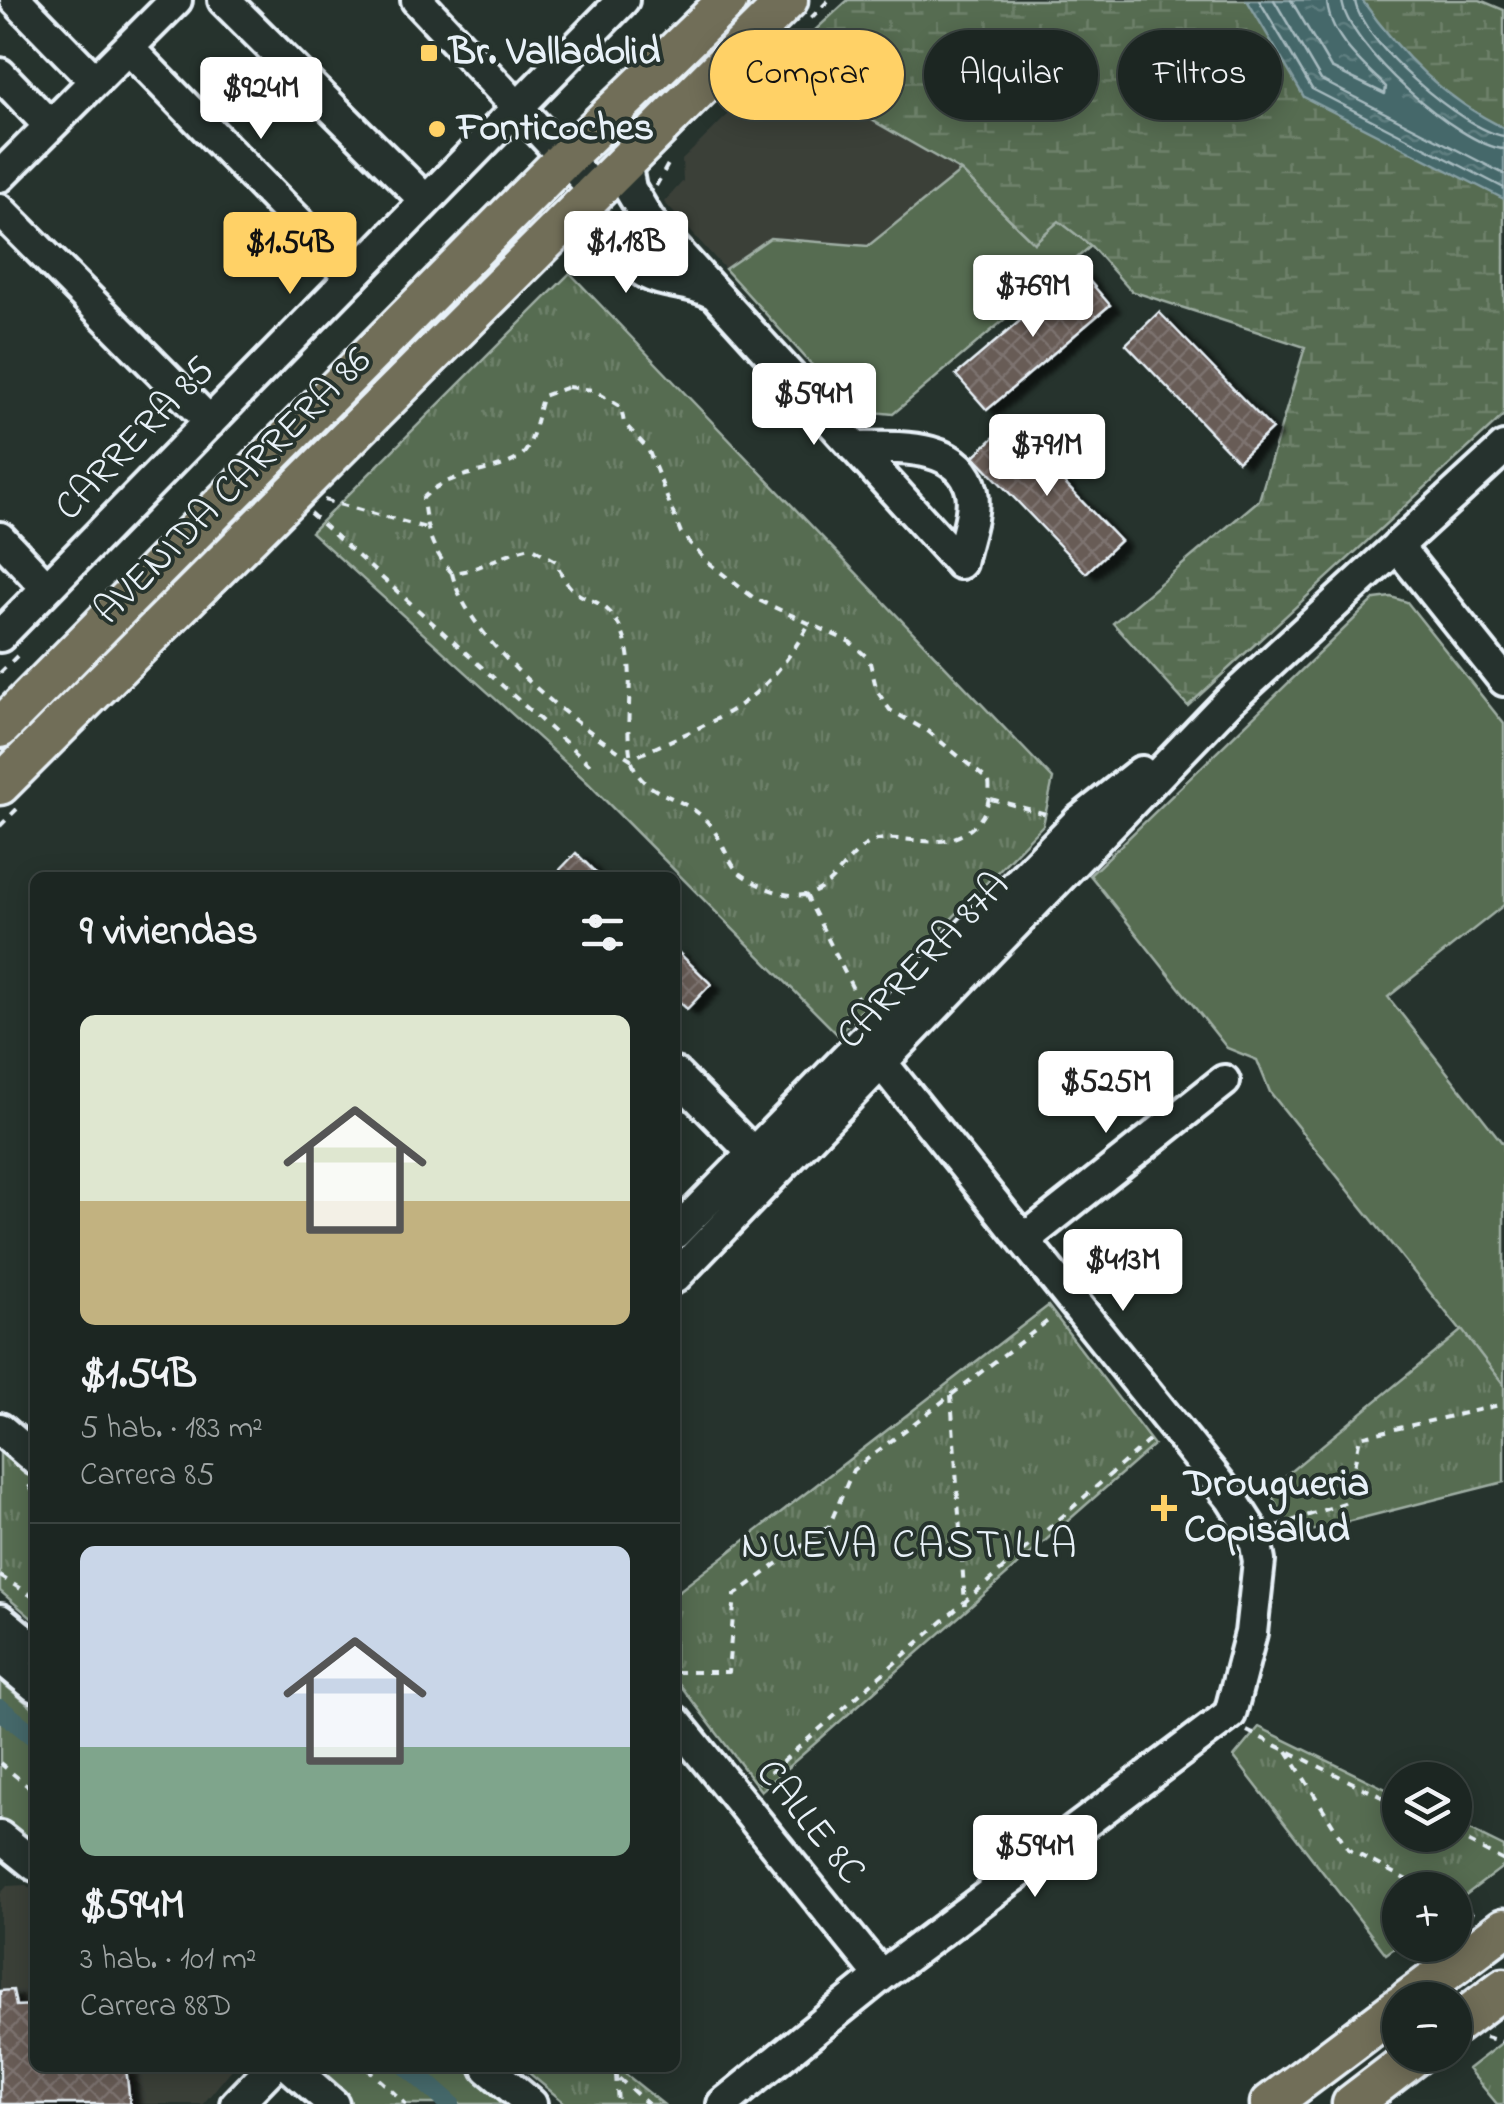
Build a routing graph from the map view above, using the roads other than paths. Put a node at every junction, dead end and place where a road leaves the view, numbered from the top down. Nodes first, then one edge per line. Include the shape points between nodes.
1 (16, 0) edge
2 (224, 0) edge
3 (416, 0) edge
4 (623, 0) edge
5 (728, 0) edge
6 (788, 0) edge
7 (161, 5) edge
8 (128, 48) junction
9 (0, 74) edge
10 (94, 81) junction
11 (518, 108) junction
12 (50, 126) junction
13 (565, 158) junction
14 (625, 161) junction
15 (0, 176) edge
16 (426, 201) junction
17 (584, 201) junction
18 (0, 210) edge
19 (352, 277) junction
20 (714, 293) junction
21 (210, 422) junction
22 (854, 448) junction
23 (1504, 448) edge
24 (0, 538) edge
25 (1396, 546) junction
26 (48, 588) junction
27 (0, 636) edge
28 (1504, 680) edge
29 (1230, 701) junction
30 (0, 728) edge
31 (0, 785) edge
32 (874, 1044) junction
33 (680, 1079) edge
34 (1224, 1081) dead end
35 (753, 1154) junction
36 (680, 1228) edge
37 (1025, 1238) junction
38 (680, 1271) edge
39 (0, 1429) edge
40 (30, 1469) edge
41 (0, 1620) edge
42 (30, 1645) edge
43 (0, 1657) edge
44 (30, 1682) edge
45 (680, 1727) edge
46 (2, 1844) edge
47 (30, 1861) edge
48 (1494, 1924) edge
49 (882, 1976) junction
50 (1428, 1982) edge
51 (1504, 1988) edge
52 (1472, 2013) edge
53 (1382, 2020) edge
54 (267, 2072) edge
55 (297, 2072) edge
56 (493, 2072) edge
57 (1394, 2072) edge
58 (236, 2104) edge
59 (334, 2104) edge
60 (531, 2104) edge
61 (723, 2104) edge
62 (1270, 2104) edge
63 (1352, 2104) edge

1 - 10 street
2 - 16 street
3 - 11 street
4 - 11 street, CARRERA 85
5 - 13 main road, AVENIDA CARRERA 86
6 - 14 main road, AVENIDA CARRERA 86
7 - 8 street
8 - 10 street
8 - 19 street
9 - 12 street
10 - 12 street
11 - 13 street
11 - 16 street, CARRERA 85
12 - 15 street
13 - 17 street
13 - 30 main road, AVENIDA CARRERA 86
14 - 17 main road, AVENIDA CARRERA 86
14 - 20 street via 642,212
16 - 19 street, CARRERA 85
17 - 20 street via 589,218 650,276 685,280
17 - 31 main road, AVENIDA CARRERA 86
18 - 21 street
19 - 21 street, CARRERA 85
20 - 22 street
21 - 26 street, CARRERA 85
22 - 22 street via 960,563 972,504 966,479 930,450
23 - 25 street, CARRERA 87A
24 - 26 street
25 - 28 street
25 - 29 street, CARRERA 87A
26 - 27 street, CARRERA 85
29 - 32 street, CARRERA 87A
29 - 32 street, CARRERA 87A via 1078,822
32 - 35 street, CARRERA 87A
32 - 37 street
32 - 38 street, CARRERA 87A
33 - 35 street
34 - 37 street
35 - 36 street, CARRERA 87A
37 - 49 street via 1254,1534 1258,1561 1250,1633 1230,1714
39 - 40 street
41 - 42 street
43 - 44 street
45 - 49 street, CALLE 8C via 739,1800 793,1849
46 - 47 street
48 - 50 main road
49 - 61 street
51 - 52 main road
53 - 62 main road
54 - 58 street
55 - 59 street
56 - 60 street
57 - 63 main road

